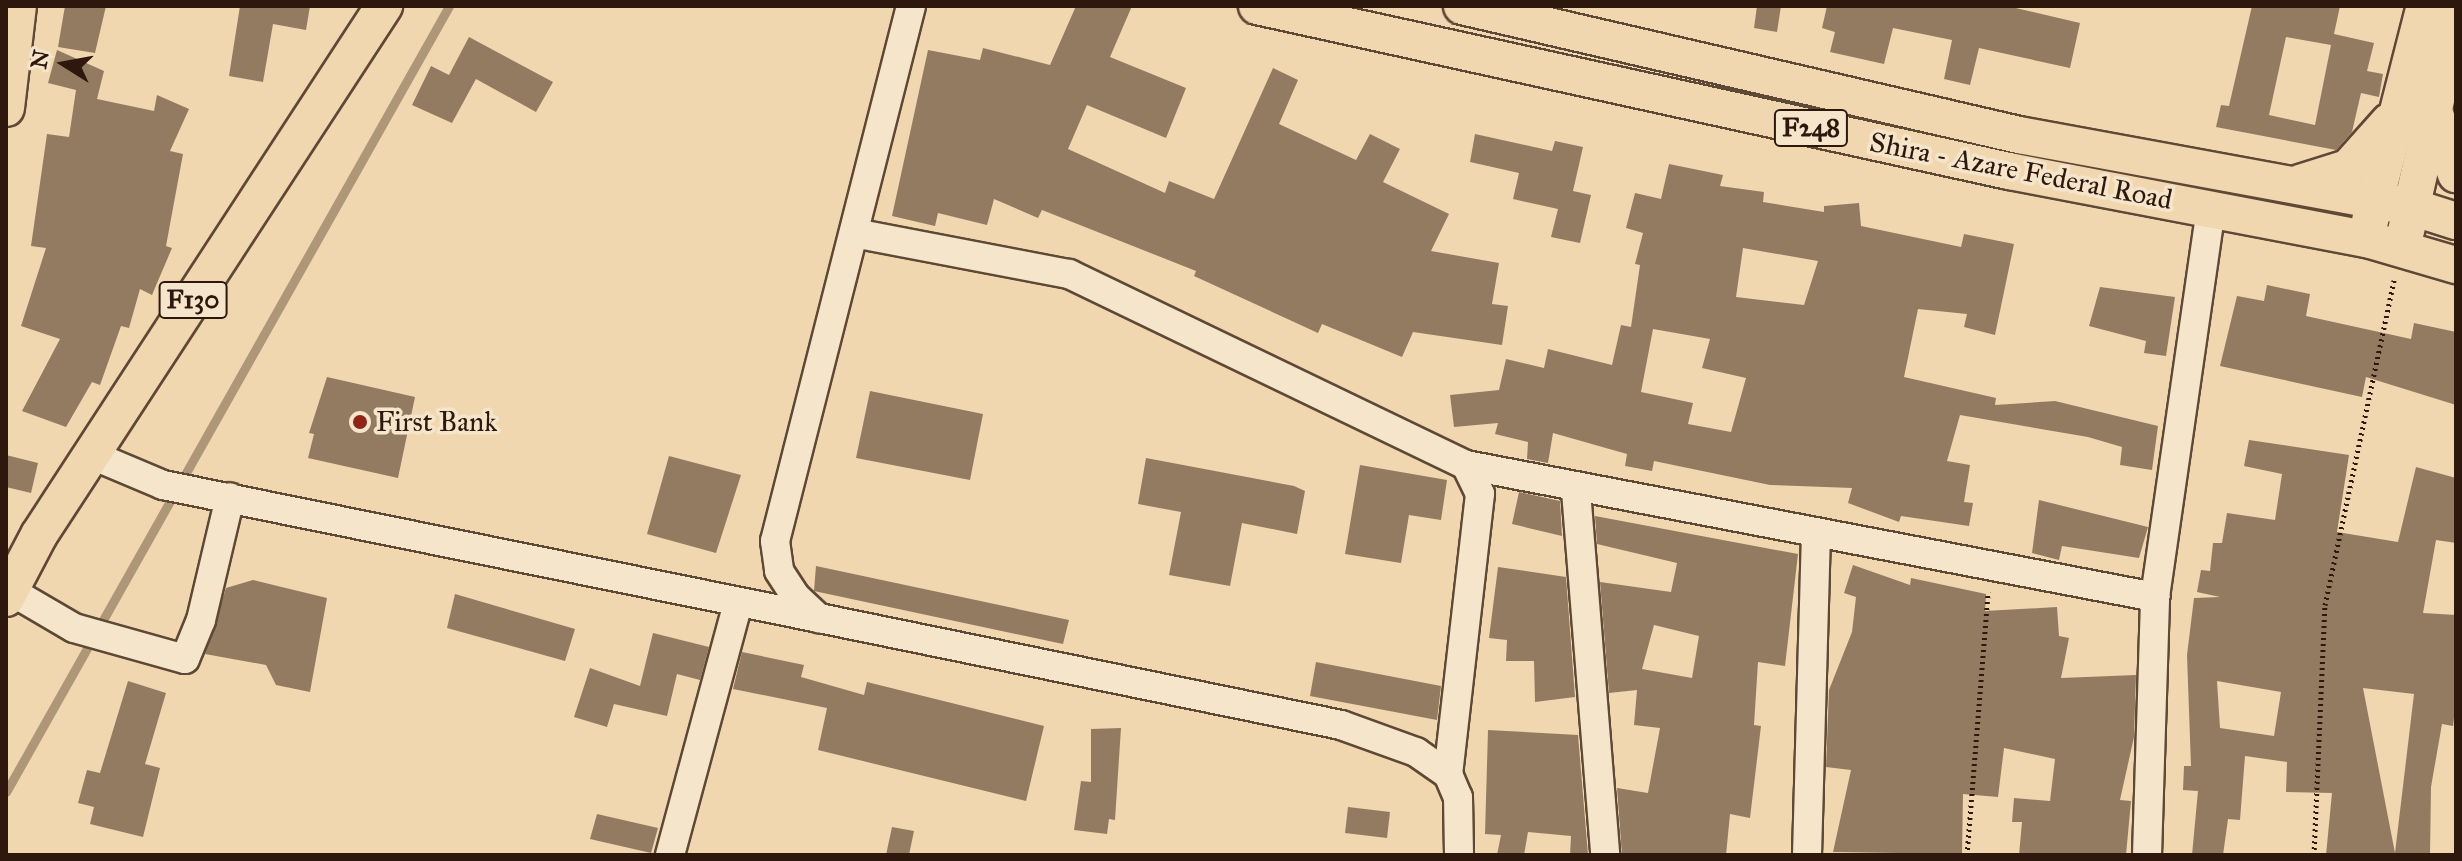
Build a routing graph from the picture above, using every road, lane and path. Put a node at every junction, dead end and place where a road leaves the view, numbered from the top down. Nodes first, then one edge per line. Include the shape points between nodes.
1 (18, 6) edge
2 (384, 6) edge
3 (911, 6) edge
4 (1257, 6) edge
5 (1462, 6) edge
6 (2425, 6) edge
7 (2456, 12) edge
8 (1552, 14) edge
9 (1338, 16) edge
10 (2416, 107) junction
11 (6, 108) edge
12 (2456, 174) edge
13 (2291, 185) junction
14 (2375, 200) junction
15 (2412, 207) junction
16 (2211, 209) junction
17 (2456, 221) edge
18 (854, 233) junction
19 (2384, 244) junction
20 (2456, 265) edge
21 (92, 455) junction
22 (1466, 465) junction
23 (1576, 491) junction
24 (230, 497) junction
25 (1816, 535) junction
26 (1991, 567) junction
27 (7, 594) edge
28 (2155, 597) junction
29 (738, 603) junction
30 (819, 618) junction
31 (1448, 774) junction
32 (670, 855) edge
33 (1459, 855) edge
34 (1605, 855) edge
35 (1807, 855) edge
36 (1967, 855) edge
37 (2147, 855) edge
38 (2314, 855) edge

1 - 11 main road
2 - 21 main road, F130
3 - 18 street
4 - 9 main road, Shira - Azare Federal Road / F248
5 - 8 main road, Shira - Azare Federal Road / F248
6 - 10 main road
7 - 10 main road
8 - 13 main road, Shira - Azare Federal Road / F248 via 2019,135
9 - 16 main road, Shira - Azare Federal Road / F248
10 - 12 main road
10 - 13 main road via 2348,168
10 - 14 main road
10 - 15 main road
13 - 14 main road, Shira - Azare Federal Road / F248
14 - 15 main road, Shira - Azare Federal Road / F248
14 - 19 main road
15 - 17 main road, Shira - Azare Federal Road / F248
15 - 19 main road
16 - 19 main road, Shira - Azare Federal Road / F248
16 - 28 street
18 - 22 street via 1069,274
18 - 30 street via 775,541 779,571
19 - 20 main road, Shira - Azare Federal Road / F248
19 - 38 path via 2325,605
21 - 24 street via 163,485
21 - 27 main road, F130
22 - 23 street
22 - 31 street via 1480,494
23 - 25 street
23 - 34 street
24 - 27 street via 201,620 185,659 104,639
24 - 29 street
25 - 26 street
25 - 35 street
26 - 28 street
26 - 36 path
28 - 37 street
29 - 30 street
29 - 32 street
30 - 31 street via 1341,725 1416,752
31 - 33 street via 1458,797

